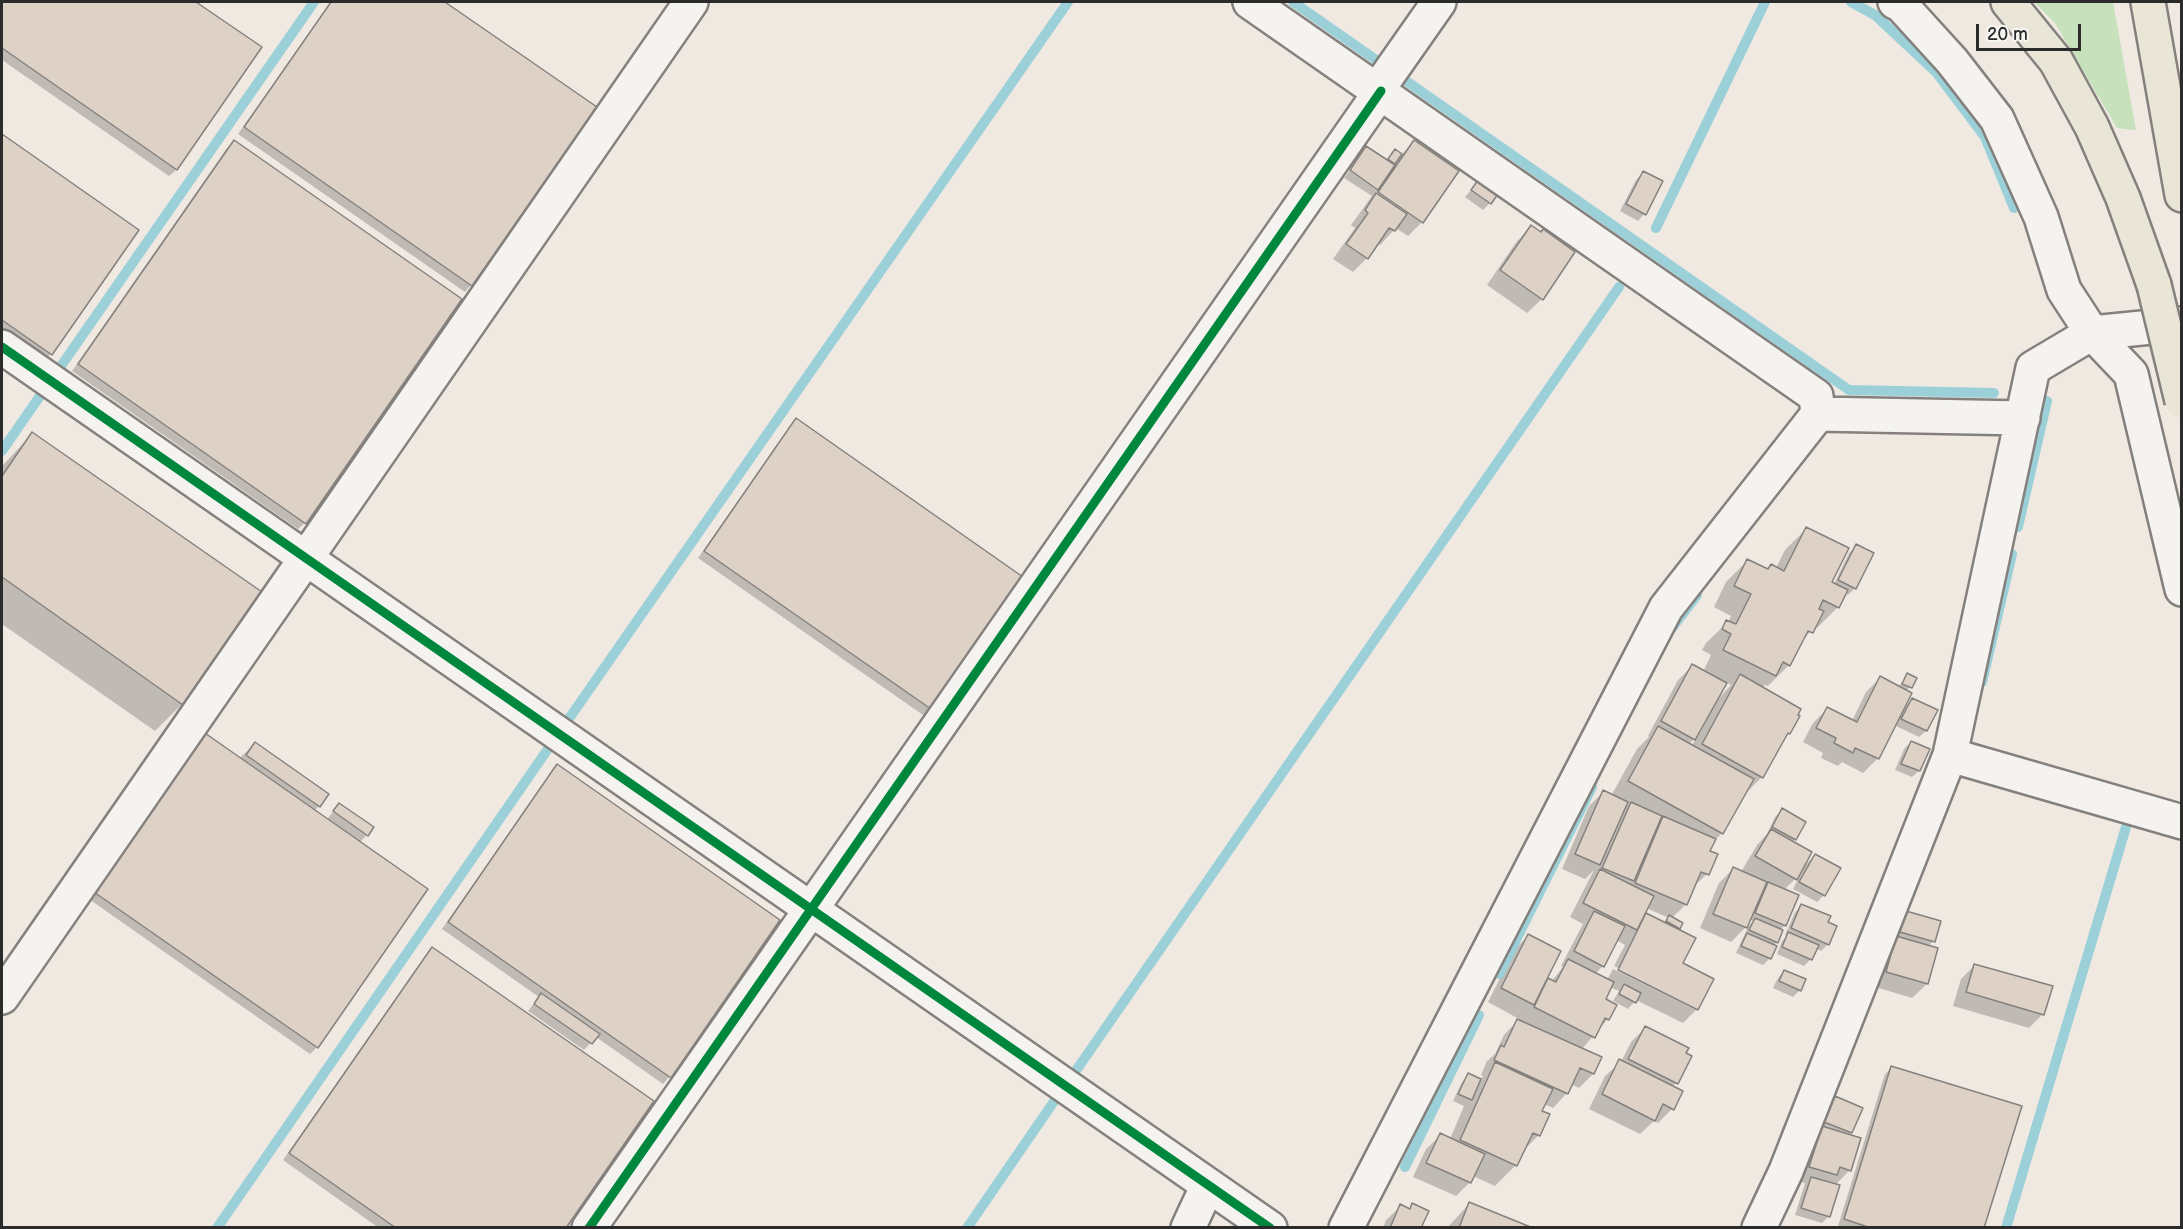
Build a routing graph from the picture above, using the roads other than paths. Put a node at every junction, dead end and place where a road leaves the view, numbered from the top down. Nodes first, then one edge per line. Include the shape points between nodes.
1 (691, 2) edge
2 (1250, 2) edge
3 (1439, 2) edge
4 (1895, 2) edge
5 (2008, 2) edge
6 (2148, 2) edge
7 (1380, 88) junction
8 (2181, 195) edge
9 (2181, 324) edge
10 (2092, 333) junction
11 (2, 347) edge
12 (2181, 400) edge
13 (1818, 414) junction
14 (2023, 418) junction
15 (306, 558) junction
16 (2181, 589) edge
17 (1950, 755) junction
18 (2181, 822) edge
19 (811, 909) junction
20 (2, 997) edge
21 (1208, 1185) junction
22 (589, 1227) edge
23 (1188, 1227) edge
24 (1270, 1227) edge
25 (1346, 1227) edge
26 (1759, 1227) edge

1 - 15 street
2 - 7 street
3 - 7 street
4 - 10 street via 1952,61 1997,119 2041,217 2064,290
5 - 12 highway, bridge via 2056,61 2123,198 2154,285
6 - 8 highway
7 - 13 street via 1816,396
7 - 19 street
9 - 10 street
10 - 14 street via 2033,368
10 - 16 street via 2131,374
11 - 15 street
13 - 14 street
13 - 25 street via 1666,608
14 - 17 street
15 - 19 street
15 - 20 street
17 - 18 street
17 - 26 street via 1786,1171
19 - 21 street
19 - 22 street
21 - 23 street
21 - 24 street

